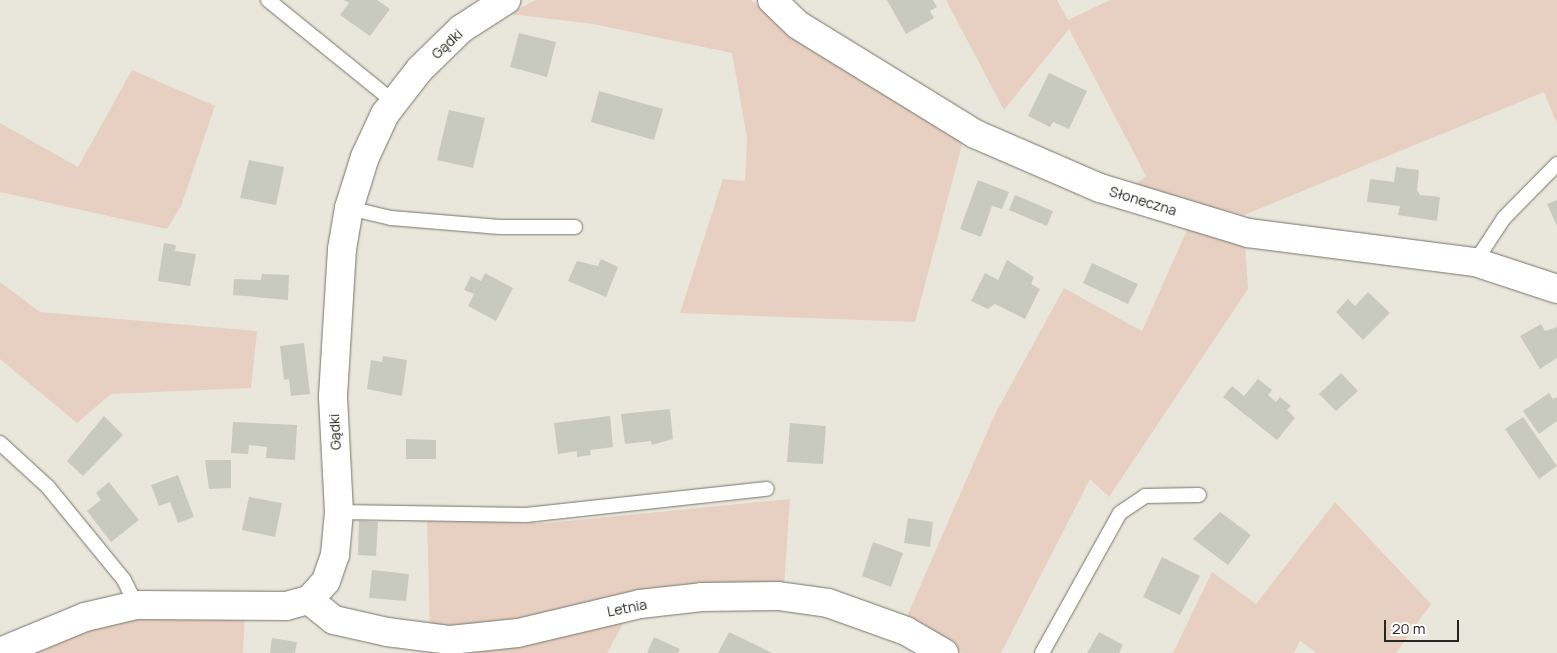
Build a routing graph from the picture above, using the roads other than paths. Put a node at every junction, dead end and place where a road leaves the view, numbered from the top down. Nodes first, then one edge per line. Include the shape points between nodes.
1 (268, 0) edge
2 (506, 0) edge
3 (772, 0) edge
4 (394, 102) junction
5 (1557, 164) edge
6 (349, 208) junction
7 (575, 227) dead end
8 (1475, 262) junction
9 (1557, 289) edge
10 (0, 442) edge
11 (767, 489) dead end
12 (1199, 494) dead end
13 (339, 512) junction
14 (309, 600) junction
15 (136, 605) junction
16 (0, 652) edge
17 (944, 653) edge
18 (1042, 653) edge

1 - 4 lane
2 - 4 street, Gądki via 461,29 420,68
3 - 8 street, Słoneczna via 798,26 975,134 1100,188 1248,233
4 - 6 street, Gądki via 365,157
5 - 8 lane via 1504,218
6 - 7 lane via 391,218 500,228
6 - 13 street, Gądki via 342,249 333,396
8 - 9 street, Słoneczna
10 - 15 lane via 48,487 124,580
11 - 13 lane via 526,515
12 - 18 lane via 1145,496 1120,513
13 - 14 street, Gądki via 335,555 326,581
14 - 15 street via 286,606
14 - 17 street, Letnia via 334,620 387,632 450,640 518,633 640,604 702,597 778,596 828,603 906,631
15 - 16 street via 85,617

